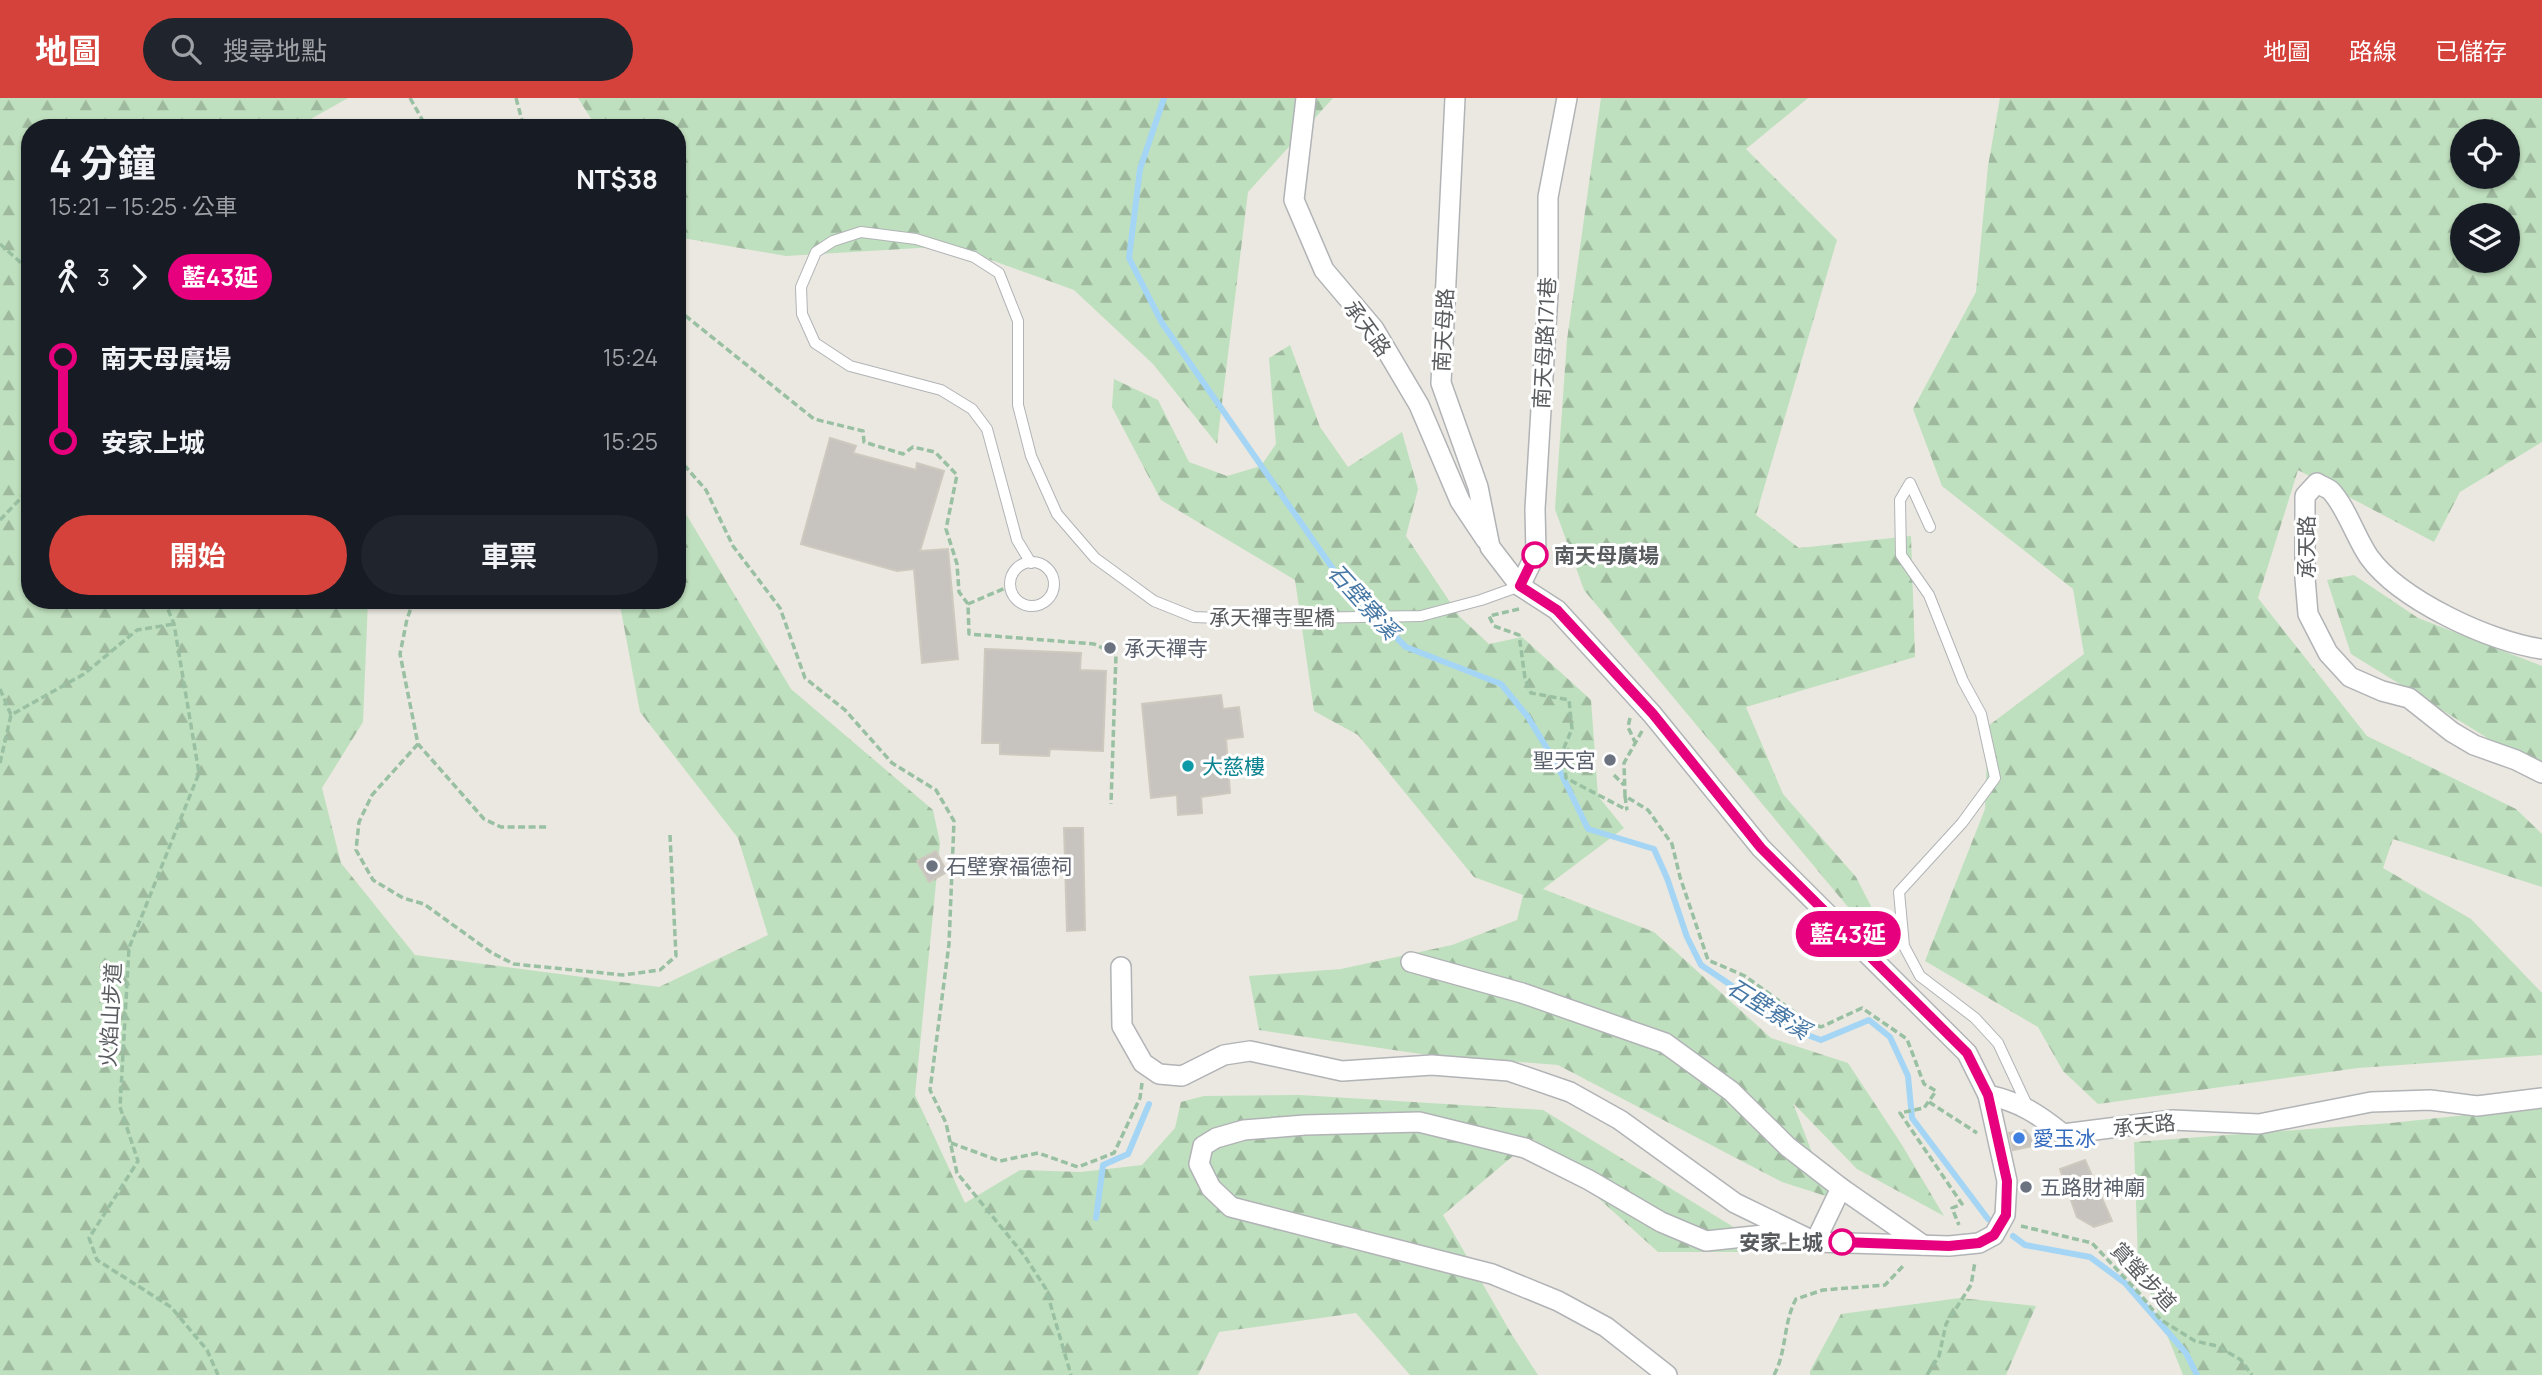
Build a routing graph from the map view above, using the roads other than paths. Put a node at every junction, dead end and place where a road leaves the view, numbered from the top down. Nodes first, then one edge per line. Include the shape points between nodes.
1 (1306, 98) edge
2 (1455, 98) edge
3 (1567, 98) edge
4 (1930, 527) dead end
5 (1490, 547) junction
6 (1031, 562) junction
7 (1520, 586) junction
8 (2542, 649) edge
9 (2542, 773) edge
10 (1411, 962) dead end
11 (1121, 967) dead end
12 (1988, 1095) junction
13 (2542, 1098) edge
14 (2029, 1109) junction
15 (1841, 1188) junction
16 (1792, 1232) junction
17 (1815, 1242) junction
18 (1923, 1245) junction
19 (1667, 1375) edge

1 - 5 street, 承天路 via 1294,200 1324,270 1374,329 1419,405 1460,501
2 - 5 street, 南天母路 via 1441,383 1478,487
3 - 7 street, 南天母路171巷 via 1548,197 1536,552
4 - 14 lane via 1910,483 1900,500 1901,555 1929,595 1981,714 1995,778 1962,823 1899,892 1904,946 1920,976 1975,1018 1998,1043
5 - 7 street, 南天母路
6 - 6 lane via 1045,566 1053,578 1053,592 1044,603 1029,606 1016,600 1010,586 1013,573
6 - 7 lane, 承天禪寺聖橋 via 1017,540 987,429 972,409 941,390 850,366 815,343 802,314 802,287 816,252 861,232 916,239 974,257 999,273 1018,321 1018,405 1031,456 1057,514 1096,558 1154,601 1194,617 1242,620 1421,615
7 - 12 street via 1557,610 1653,714 1761,848 1967,1053
8 - 9 street, 承天路 via 2492,635 2426,606 2389,580 2369,556 2330,490 2317,483 2305,496 2308,614 2328,653 2350,677 2409,698 2474,745
10 - 15 street via 1522,993 1665,1043 1731,1091 1788,1147
11 - 16 street via 1122,1026 1143,1063 1158,1074 1182,1076 1224,1055 1250,1051 1342,1070 1432,1065 1509,1071 1570,1092 1620,1120 1735,1203
12 - 14 street, 承天路
12 - 18 street via 2007,1181 2006,1215 1994,1235 1979,1243
13 - 14 street, 承天路 via 2477,1106 2431,1100 2371,1102 2259,1124 2173,1120 2063,1134
15 - 17 street
15 - 18 street
16 - 17 street
16 - 19 street via 1706,1241 1661,1222 1525,1148 1419,1122 1244,1130 1203,1146 1199,1164 1211,1188 1231,1207 1492,1274 1606,1327
17 - 18 street

